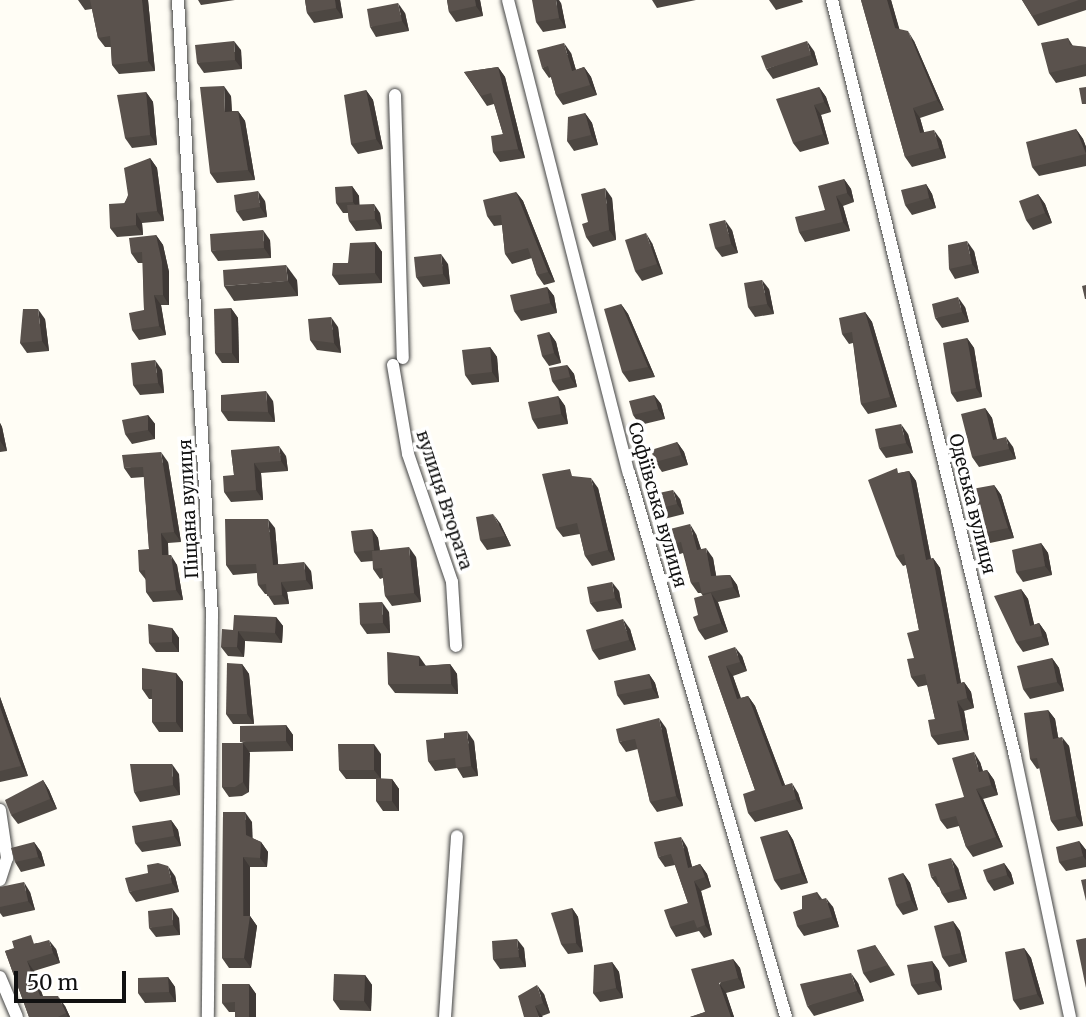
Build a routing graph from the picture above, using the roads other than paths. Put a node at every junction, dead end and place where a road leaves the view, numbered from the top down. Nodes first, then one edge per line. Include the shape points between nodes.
1 (178, 0) edge
2 (508, 0) edge
3 (832, 0) edge
4 (394, 95) dead end
5 (456, 646) dead end
6 (0, 810) edge
7 (457, 836) dead end
8 (0, 880) edge
9 (0, 977) edge
10 (17, 1017) edge
11 (208, 1017) edge
12 (445, 1017) edge
13 (786, 1017) edge
14 (1070, 1017) edge

1 - 11 street, Піщана вулиця via 212,617
2 - 13 street, Софіївська вулиця via 629,473
3 - 14 street, Одеська вулиця via 1015,756
4 - 5 street, вулиця Втората via 398,362 408,454 452,582
6 - 8 street via 7,858
7 - 12 street
9 - 10 street

